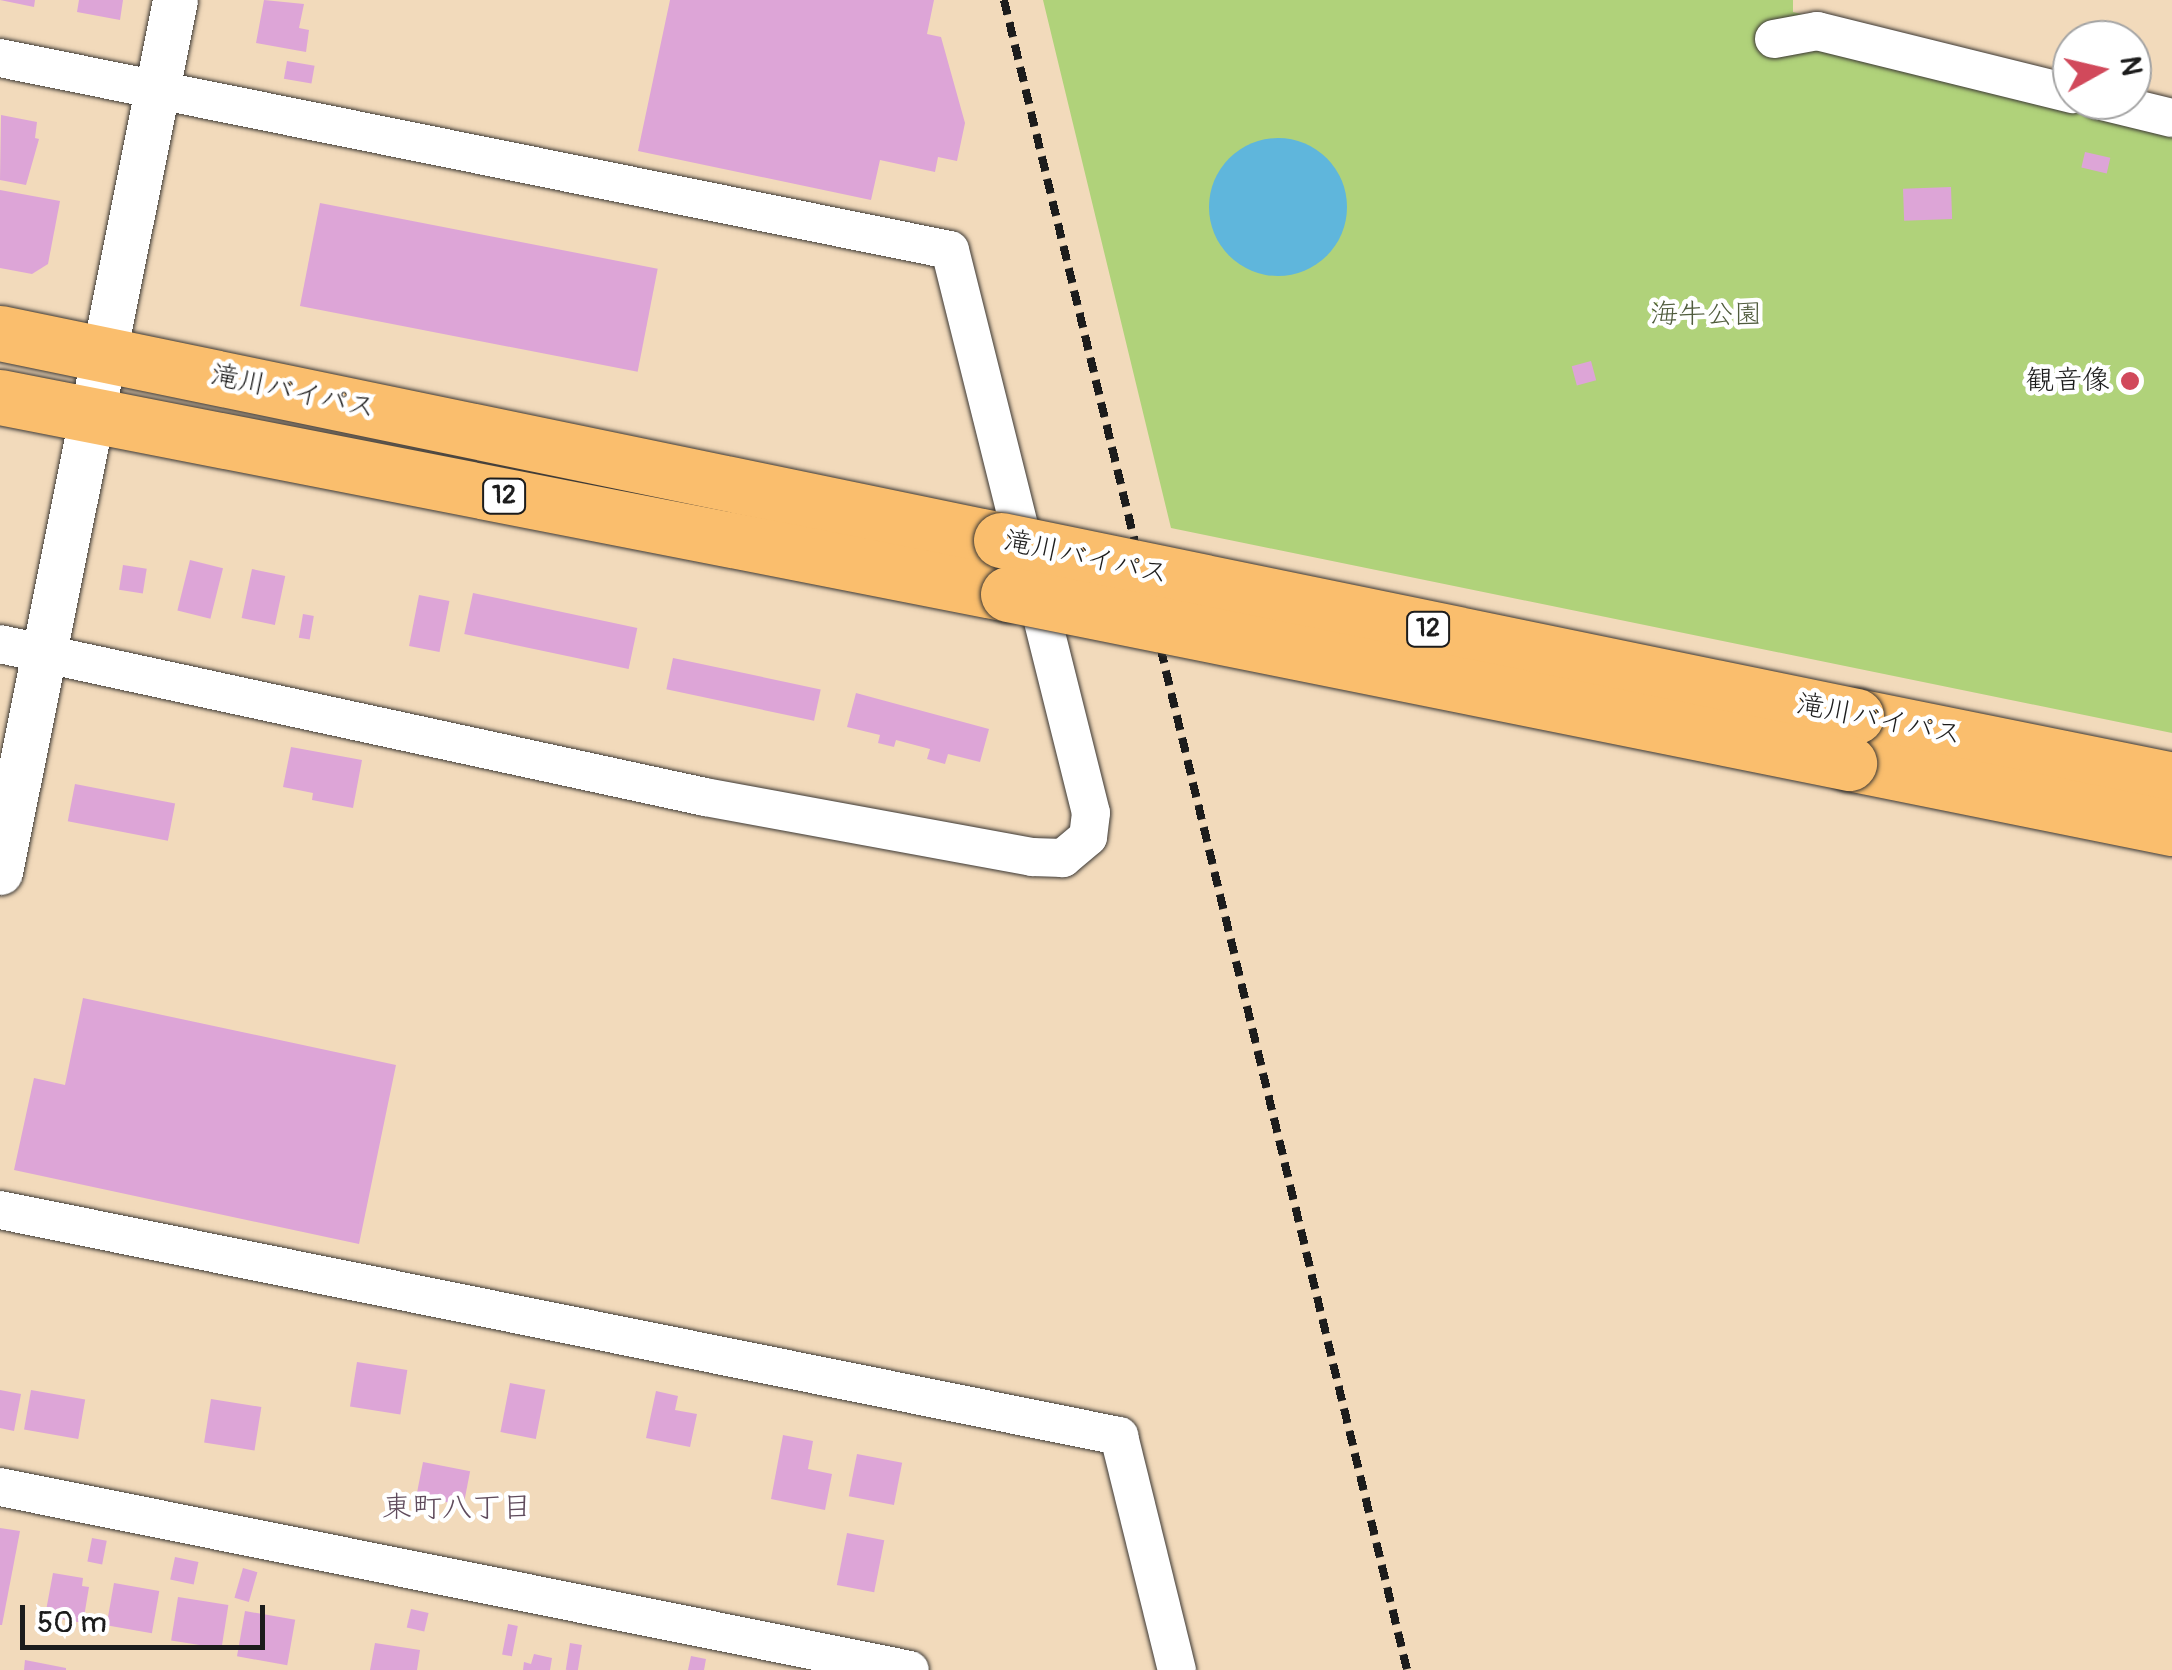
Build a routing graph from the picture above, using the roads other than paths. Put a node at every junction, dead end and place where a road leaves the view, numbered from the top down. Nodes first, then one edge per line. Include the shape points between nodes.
1 (175, 0) edge
2 (1774, 40) dead end
3 (0, 58) edge
4 (158, 89) junction
5 (2052, 89) edge
6 (0, 333) edge
7 (106, 353) junction
8 (0, 398) edge
9 (94, 416) junction
10 (0, 644) edge
11 (45, 654) junction
12 (1852, 740) junction
13 (2172, 780) edge
14 (2172, 828) edge
15 (0, 872) edge
16 (0, 1210) edge
17 (0, 1487) edge
18 (910, 1670) edge
19 (1177, 1670) edge

1 - 4 street
2 - 5 street via 1817,31
3 - 4 street
4 - 7 street
4 - 11 street via 950,250 1091,813 1088,837 1063,858 1032,857 706,798
6 - 7 highway, 滝川バイパス / 12
7 - 9 street
7 - 12 highway, 滝川バイパス / 12, bridge via 1001,540
8 - 9 highway, 滝川バイパス / 12
9 - 11 street
9 - 12 highway, 滝川バイパス / 12, bridge via 1008,594
10 - 11 street
11 - 15 street
12 - 13 highway, 滝川バイパス / 12
12 - 14 highway, 滝川バイパス / 12
16 - 19 street via 1119,1436
17 - 18 street

